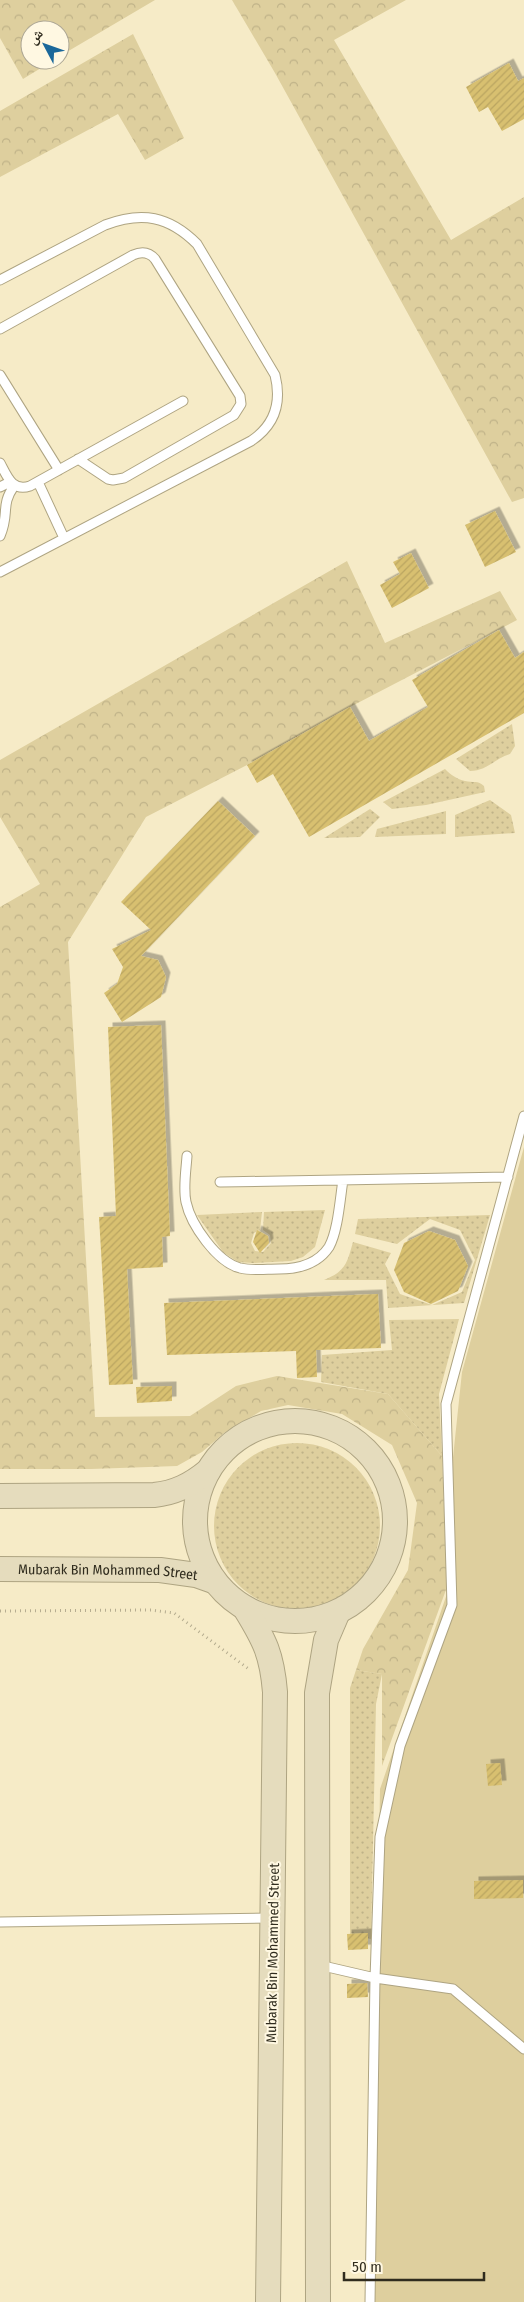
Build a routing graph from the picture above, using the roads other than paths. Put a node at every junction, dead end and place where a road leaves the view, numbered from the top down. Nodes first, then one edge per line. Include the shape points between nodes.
1 (0, 280) edge
2 (0, 329) edge
3 (0, 376) edge
4 (183, 401) dead end
5 (78, 460) junction
6 (0, 463) edge
7 (59, 470) junction
8 (38, 482) junction
9 (12, 484) junction
10 (0, 487) edge
11 (0, 536) edge
12 (64, 538) junction
13 (0, 572) edge
14 (524, 1116) edge
15 (187, 1156) dead end
16 (508, 1177) junction
17 (343, 1180) junction
18 (220, 1182) dead end
19 (208, 1471) junction
20 (0, 1496) edge
21 (0, 1569) edge
22 (213, 1581) junction
23 (246, 1610) junction
24 (338, 1612) junction
25 (273, 1918) junction
26 (0, 1922) edge
27 (318, 1965) junction
28 (375, 1978) junction
29 (524, 2049) edge
30 (268, 2302) edge
31 (318, 2302) edge
32 (370, 2302) edge

1 - 12 lane via 121,219 138,216 170,223 197,244 276,375 277,408 268,427 260,435
2 - 5 lane via 133,255 148,253 155,259 240,396 241,404 234,415 124,478 108,479
3 - 7 lane
4 - 5 lane
5 - 7 lane
6 - 9 lane
7 - 8 lane
8 - 9 lane via 25,488
8 - 12 lane
9 - 10 lane
9 - 11 lane via 1,500
12 - 13 lane
14 - 16 lane
15 - 17 lane via 185,1190 190,1214 222,1259 246,1269 294,1269 322,1255 333,1237
16 - 17 lane
16 - 28 lane via 446,1404 452,1605 400,1746 380,1837
17 - 18 lane
19 - 20 street via 177,1490 154,1495
19 - 22 street via 197,1498 194,1527 200,1555
19 - 24 street via 230,1444 259,1427 293,1420 327,1425 357,1441 380,1466 394,1497 396,1531 386,1564 367,1593
21 - 22 street, Mubarak Bin Mohammed Street via 160,1570
22 - 23 street
23 - 24 street via 276,1621 308,1622
23 - 25 street, Mubarak Bin Mohammed Street via 262,1637 272,1664 275,1692
24 - 27 street via 326,1640 317,1693
25 - 26 lane
25 - 30 street, Mubarak Bin Mohammed Street
27 - 28 lane
27 - 31 street
28 - 29 lane via 453,1989
28 - 32 lane

